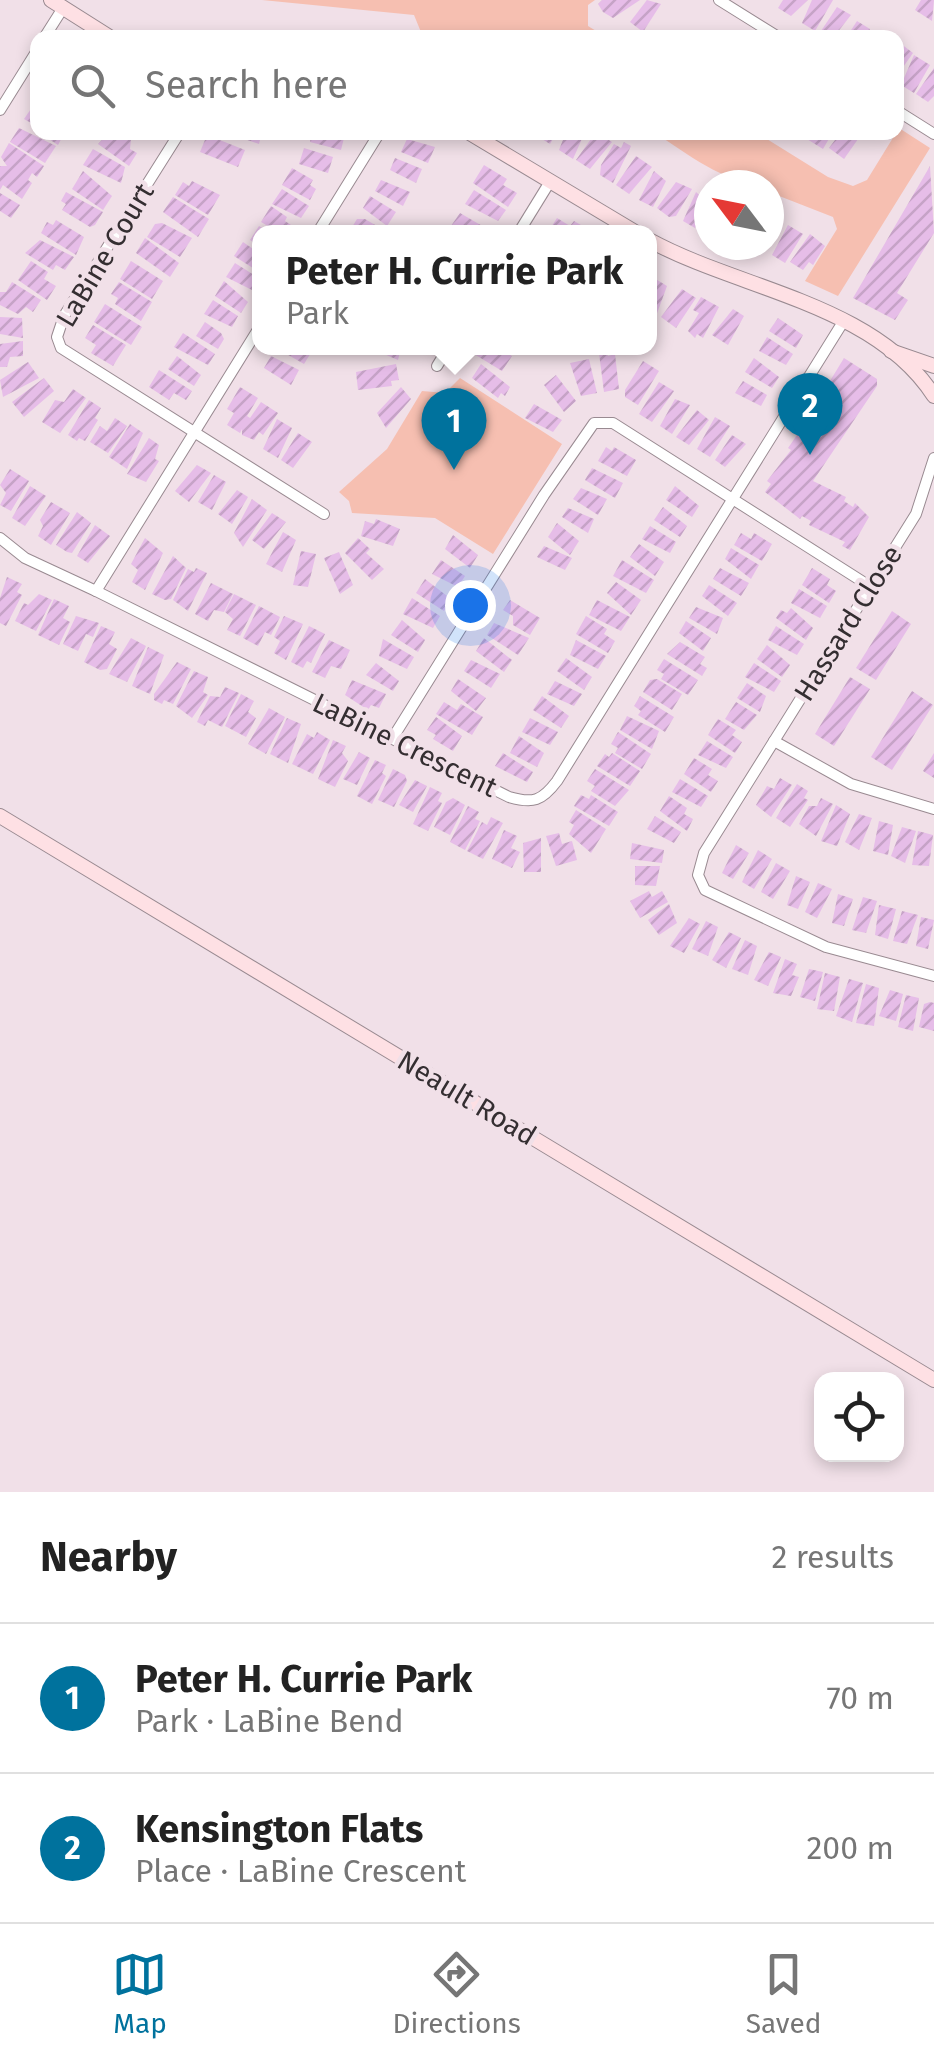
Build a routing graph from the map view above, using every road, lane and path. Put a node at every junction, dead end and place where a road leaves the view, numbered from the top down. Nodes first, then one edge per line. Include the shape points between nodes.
1 (720, 0) edge
2 (61, 3) edge
3 (48, 30) edge
4 (100, 30) edge
5 (767, 30) edge
6 (30, 62) edge
7 (0, 110) edge
8 (904, 115) edge
9 (934, 134) edge
10 (175, 140) edge
11 (375, 140) edge
12 (482, 140) edge
13 (551, 180) junction
14 (322, 225) edge
15 (523, 225) edge
16 (624, 225) edge
17 (657, 243) edge
18 (843, 322) junction
19 (252, 339) edge
20 (890, 350) junction
21 (443, 355) edge
22 (436, 366) dead end
23 (934, 366) edge
24 (934, 396) edge
25 (192, 434) junction
26 (934, 458) edge
27 (934, 492) edge
28 (732, 500) junction
29 (921, 504) junction
30 (324, 514) dead end
31 (0, 538) edge
32 (871, 587) junction
33 (96, 591) junction
34 (392, 739) junction
35 (774, 742) junction
36 (934, 810) edge
37 (0, 816) edge
38 (934, 976) edge
39 (934, 1380) edge

1 - 5 street
2 - 3 street
2 - 4 main road
6 - 7 street
8 - 9 street
10 - 25 street, LaBine Court via 57,337 72,358
11 - 14 street
12 - 13 main road
13 - 15 street
13 - 16 main road
17 - 18 main road
18 - 20 main road
18 - 28 street, LaBine Crescent
19 - 25 street
20 - 23 main road
20 - 24 main road
21 - 22 street
25 - 30 street
25 - 33 street
26 - 29 street, Hassard Close
27 - 29 street, Hassard Close
28 - 32 street
28 - 34 street, LaBine Crescent via 539,800 509,797
28 - 34 street via 613,423 594,422
29 - 32 street, Hassard Close
31 - 33 street, LaBine Crescent via 25,558
32 - 35 street, Hassard Close
33 - 34 street, LaBine Crescent
35 - 36 street via 851,784
35 - 38 street, Hassard Close via 704,853 700,883 799,936
37 - 39 main road, Neault Road

